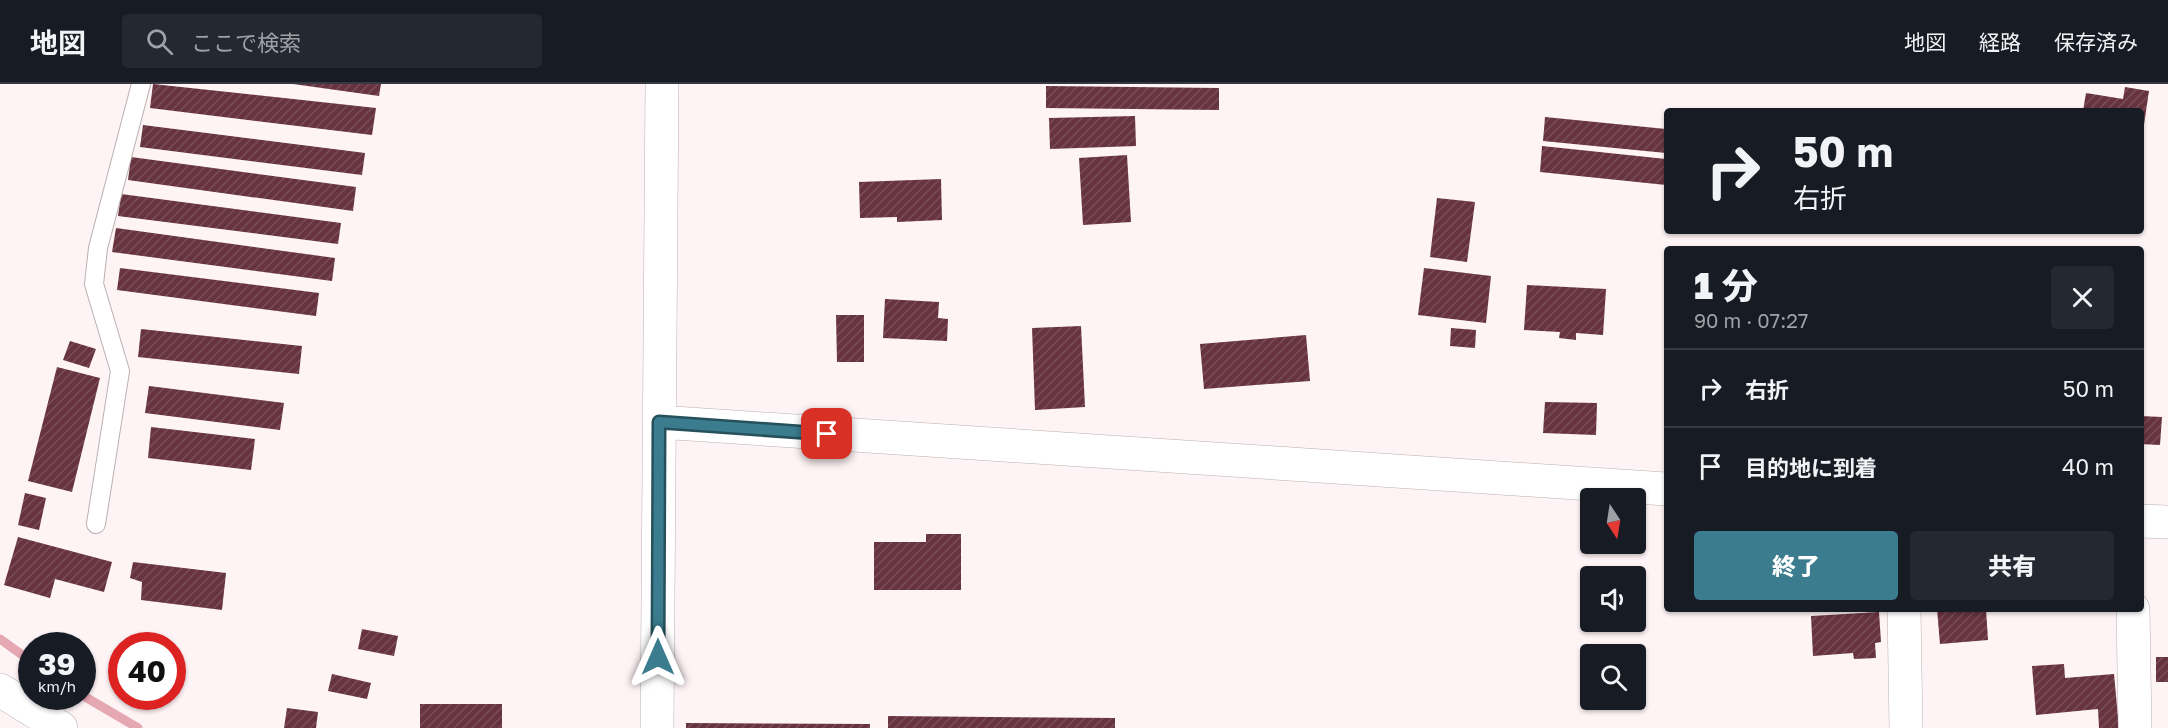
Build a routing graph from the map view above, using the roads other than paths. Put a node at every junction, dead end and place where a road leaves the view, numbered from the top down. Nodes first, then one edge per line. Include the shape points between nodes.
1 (141, 84) edge
2 (662, 84) edge
3 (659, 422) junction
4 (1664, 489) edge
5 (96, 524) dead end
6 (1904, 612) edge
7 (2133, 612) edge
8 (0, 690) edge
9 (61, 728) edge
10 (657, 728) edge
11 (1906, 728) edge
12 (2135, 728) edge

1 - 5 lane via 98,248 94,284 120,371
2 - 3 street
3 - 4 street
3 - 10 street
6 - 11 street
7 - 12 street
8 - 9 street

